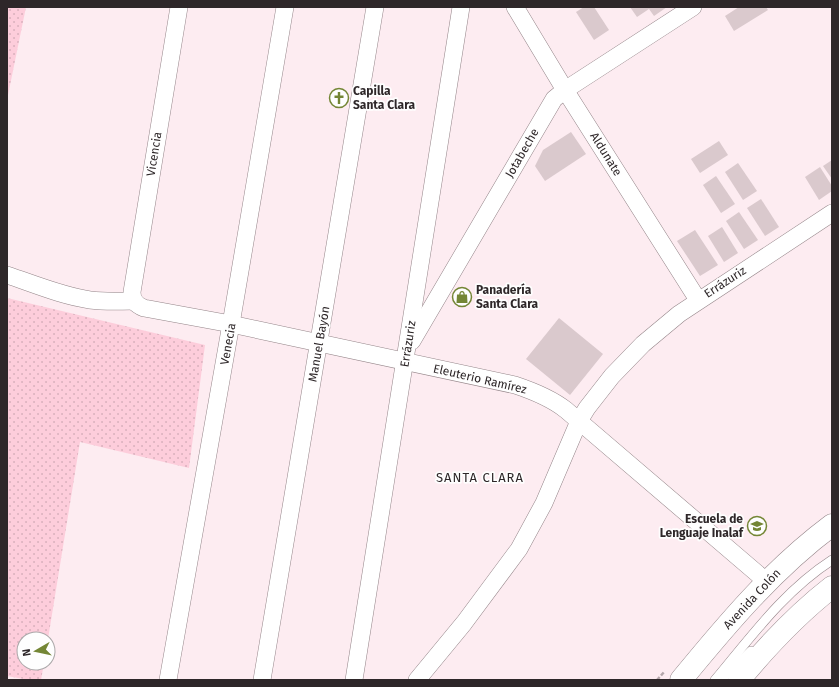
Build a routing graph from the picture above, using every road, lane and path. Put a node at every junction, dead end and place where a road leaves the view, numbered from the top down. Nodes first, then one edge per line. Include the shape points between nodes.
1 (179, 7) edge
2 (285, 7) edge
3 (375, 7) edge
4 (461, 7) edge
5 (515, 7) edge
6 (693, 7) edge
7 (565, 90) junction
8 (832, 213) edge
9 (7, 275) edge
10 (698, 300) junction
11 (134, 301) junction
12 (231, 324) junction
13 (319, 344) junction
14 (406, 356) junction
15 (579, 421) junction
16 (832, 525) edge
17 (817, 549) dead end
18 (832, 560) edge
19 (766, 581) junction
20 (832, 587) edge
21 (802, 611) junction
22 (168, 680) edge
23 (262, 680) edge
24 (354, 680) edge
25 (417, 680) edge
26 (681, 680) edge
27 (715, 680) edge
28 (721, 680) edge
29 (739, 680) edge

1 - 11 street, Vicencia via 132,288
2 - 12 street, Venecia
3 - 13 street, Manuel Bayón
4 - 14 street, Errázuriz
5 - 7 street, Aldunate
6 - 7 street, Jotabeche
7 - 10 street, Aldunate
7 - 14 street, Jotabeche via 550,104
8 - 10 street, Errázuriz
9 - 11 street via 77,298
10 - 15 street, Errázuriz via 643,344 599,392
11 - 12 street, Eleuterio Ramírez via 144,308
12 - 13 street, Eleuterio Ramírez
12 - 22 street, Venecia
13 - 14 street, Eleuterio Ramírez
13 - 23 street, Manuel Bayón
14 - 15 street, Eleuterio Ramírez via 526,388 560,405
14 - 24 street, Errázuriz
15 - 19 street, Eleuterio Ramírez
15 - 25 street, Errázuriz via 544,503 519,550
16 - 19 main road, Avenida Colón
17 - 19 lane
18 - 27 lane via 782,600
19 - 26 main road, Avenida Colón
20 - 21 main road
21 - 28 lane via 756,646
21 - 29 main road via 779,633

